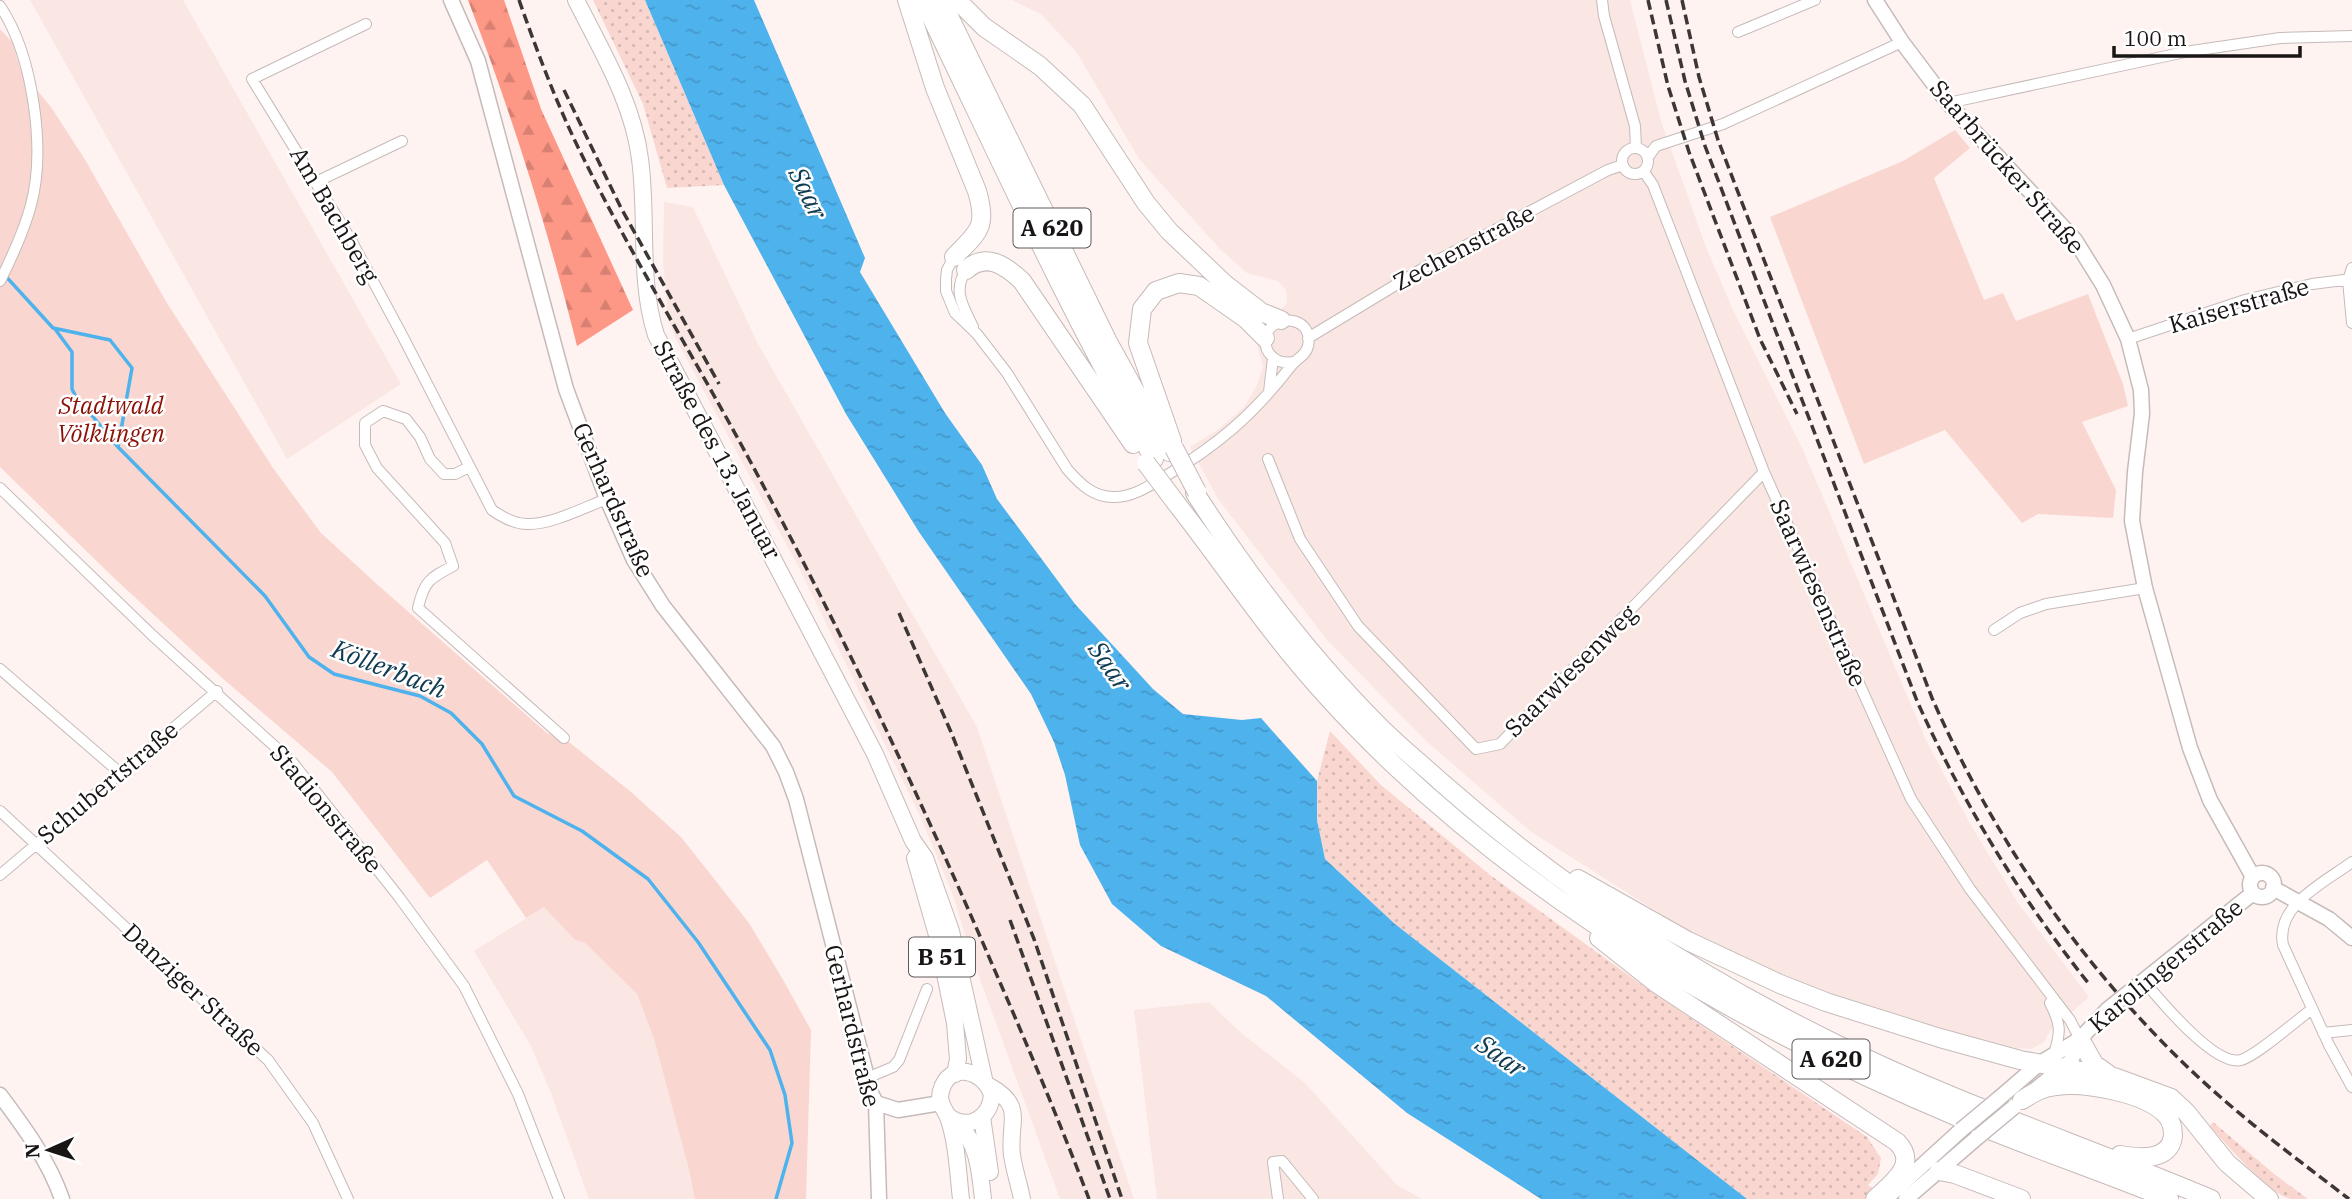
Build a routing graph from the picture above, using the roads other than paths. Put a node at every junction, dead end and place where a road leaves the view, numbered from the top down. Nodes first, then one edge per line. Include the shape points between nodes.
1 (450, 0) edge
2 (576, 0) edge
3 (907, 0) edge
4 (923, 0) edge
5 (941, 0) edge
6 (957, 0) edge
7 (1602, 0) edge
8 (1815, 0) edge
9 (1875, 0) edge
10 (0, 6) edge
11 (366, 24) dead end
12 (1738, 32) dead end
13 (2352, 36) edge
14 (1902, 42) junction
15 (1948, 103) junction
16 (402, 141) dead end
17 (1636, 148) junction
18 (1648, 157) junction
19 (1623, 165) junction
20 (1644, 172) junction
21 (316, 182) junction
22 (960, 264) junction
23 (2352, 268) edge
24 (2350, 279) edge
25 (0, 281) edge
26 (1281, 320) junction
27 (2352, 323) edge
28 (977, 334) junction
29 (1265, 338) junction
30 (1308, 338) junction
31 (2128, 339) junction
32 (1273, 358) junction
33 (1294, 362) junction
34 (1269, 392) junction
35 (1161, 455) junction
36 (1268, 460) dead end
37 (469, 467) junction
38 (1765, 472) junction
39 (0, 488) edge
40 (1187, 497) junction
41 (607, 499) junction
42 (2145, 588) junction
43 (1994, 630) dead end
44 (0, 669) edge
45 (217, 691) junction
46 (564, 738) dead end
47 (119, 772) junction
48 (0, 811) edge
49 (1496, 831) junction
50 (913, 841) junction
51 (36, 844) junction
52 (2352, 863) edge
53 (1519, 870) junction
54 (0, 875) edge
55 (2253, 877) junction
56 (2273, 888) junction
57 (2253, 893) junction
58 (2298, 902) junction
59 (2352, 938) edge
60 (2143, 980) junction
61 (2042, 987) junction
62 (927, 989) dead end
63 (2312, 1009) junction
64 (2352, 1030) edge
65 (2323, 1033) junction
66 (2080, 1039) junction
67 (2053, 1061) junction
68 (955, 1074) junction
69 (2114, 1077) junction
70 (867, 1078) junction
71 (986, 1082) junction
72 (2352, 1087) edge
73 (0, 1095) edge
74 (876, 1103) junction
75 (2018, 1103) junction
76 (948, 1113) junction
77 (982, 1117) junction
78 (2095, 1152) junction
79 (1939, 1171) junction
80 (1888, 1196) edge
81 (62, 1199) edge
82 (348, 1199) edge
83 (559, 1199) edge
84 (879, 1199) edge
85 (961, 1199) edge
86 (983, 1199) edge
87 (993, 1199) edge
88 (1022, 1199) edge
89 (1278, 1199) edge
90 (1313, 1199) edge
91 (2021, 1199) edge
92 (2169, 1199) edge
93 (2211, 1199) edge
94 (2269, 1199) edge

1 - 41 street, Gerhardstraße via 478,61 566,389
2 - 50 main road, Straße des 13. Januar via 615,78 635,135 648,299 656,335 874,754
3 - 22 highway via 981,207 982,224
4 - 35 highway, A 620 via 1123,405
5 - 35 highway, A 620
6 - 26 highway via 1082,105 1169,231 1226,285 1261,312
7 - 17 street via 1635,126
8 - 12 street
9 - 14 street, Saarbrücker Straße
10 - 25 street via 21,45 36,136 31,204
11 - 21 street, Am Bachberg via 252,79
13 - 15 street via 2280,37 2185,52
14 - 15 street, Saarbrücker Straße
14 - 18 street via 1723,124 1656,146
15 - 31 street, Saarbrücker Straße via 2075,240
16 - 21 street
17 - 18 street
17 - 19 street via 1625,153
18 - 20 street
19 - 20 street via 1632,174
19 - 30 street, Zechenstraße via 1427,266
20 - 38 street, Saarwiesenstraße
21 - 37 street, Am Bachberg via 402,334
22 - 28 street via 959,297
22 - 28 street via 947,270 946,291 955,313
22 - 35 highway via 992,261 1022,281
23 - 24 street
24 - 27 street
24 - 31 street, Kaiserstraße via 2245,300
26 - 29 street via 1270,327
26 - 30 street via 1298,322
28 - 34 street via 1067,469 1078,483 1104,497 1133,493 1194,459 1243,422
29 - 32 street
29 - 35 highway via 1199,286 1179,283 1156,292 1142,309 1138,344
30 - 33 street via 1306,352
31 - 42 street, Saarbrücker Straße via 2141,390 2132,521
32 - 33 street
32 - 34 street
33 - 34 street
35 - 40 highway, A 620, bridge
35 - 40 highway, bridge
36 - 38 street, Saarwiesenweg via 1300,539 1358,626 1476,749 1500,744
37 - 41 street, Am Bachberg via 492,510 505,519 527,524 546,521
37 - 46 street via 444,474 406,419 383,411 365,423 365,445 377,468 445,543 453,566 429,579 418,608
38 - 61 street, Saarwiesenstraße via 1910,799
39 - 45 street, Stadionstraße via 152,635
40 - 49 highway, A 620 via 1207,512 1250,575 1333,677
40 - 53 highway, A 620 via 1201,535 1275,635 1396,767
41 - 70 street, Gerhardstraße via 634,559 663,606 773,746 786,772
42 - 43 street via 2046,604 2020,613
42 - 55 street, Saarbrücker Straße via 2190,748 2210,800
44 - 47 street
45 - 47 street, Schubertstraße
45 - 83 street, Stadionstraße via 293,763 464,986 519,1094
47 - 51 street, Schubertstraße
48 - 51 street, Danziger Straße
49 - 67 highway via 1688,941 1780,984 1882,1020
49 - 78 highway, A 620 via 1625,924 1779,1014 1970,1104
50 - 68 main road, Straße des 13. Januar / B 51 via 955,1023
50 - 71 main road, Straße des 13. Januar via 925,858 951,930
51 - 54 street, Schubertstraße
51 - 82 street, Danziger Straße via 268,1060 313,1123
52 - 58 street
53 - 80 highway via 1656,984 1898,1142 1904,1149 1905,1166
53 - 92 highway, A 620 via 1613,936 1780,1034 1960,1118
55 - 56 street via 2268,874
55 - 57 street
56 - 57 street via 2267,896
56 - 58 street
57 - 60 street, Karolingerstraße
58 - 59 street
58 - 63 street via 2287,914 2281,934
60 - 63 street via 2205,1045 2228,1059 2240,1060 2255,1052
60 - 66 street, Karolingerstraße
61 - 66 street, Saarwiesenstraße
61 - 67 street, Saarwiesenstraße via 2060,1025
62 - 70 street via 899,1060
63 - 65 street
64 - 65 street
65 - 72 street
66 - 67 street, Karolingerstraße via 2071,1061
66 - 69 highway via 2094,1064
67 - 69 highway
67 - 75 street, Karolingerstraße
67 - 80 street, Karolingerstraße, bridge via 1997,1100
68 - 71 main road via 968,1072
68 - 76 main road via 944,1084
69 - 94 highway via 2171,1098 2227,1163
70 - 74 street, Gerhardstraße
71 - 77 main road via 991,1102
71 - 88 main road via 1007,1098 1013,1109 1012,1154
73 - 81 street via 38,1151
74 - 76 street via 898,1110
74 - 84 street, Gerhardstraße
75 - 78 highway via 2041,1089 2094,1087 2150,1103 2171,1122 2172,1141 2159,1156
75 - 79 street, Karolingerstraße, bridge
76 - 77 main road via 968,1123
76 - 85 main road
76 - 86 main road via 973,1143
77 - 87 main road
78 - 93 highway, A 620
79 - 80 street, Karolingerstraße
79 - 91 highway
89 - 90 street via 1273,1162 1282,1161

